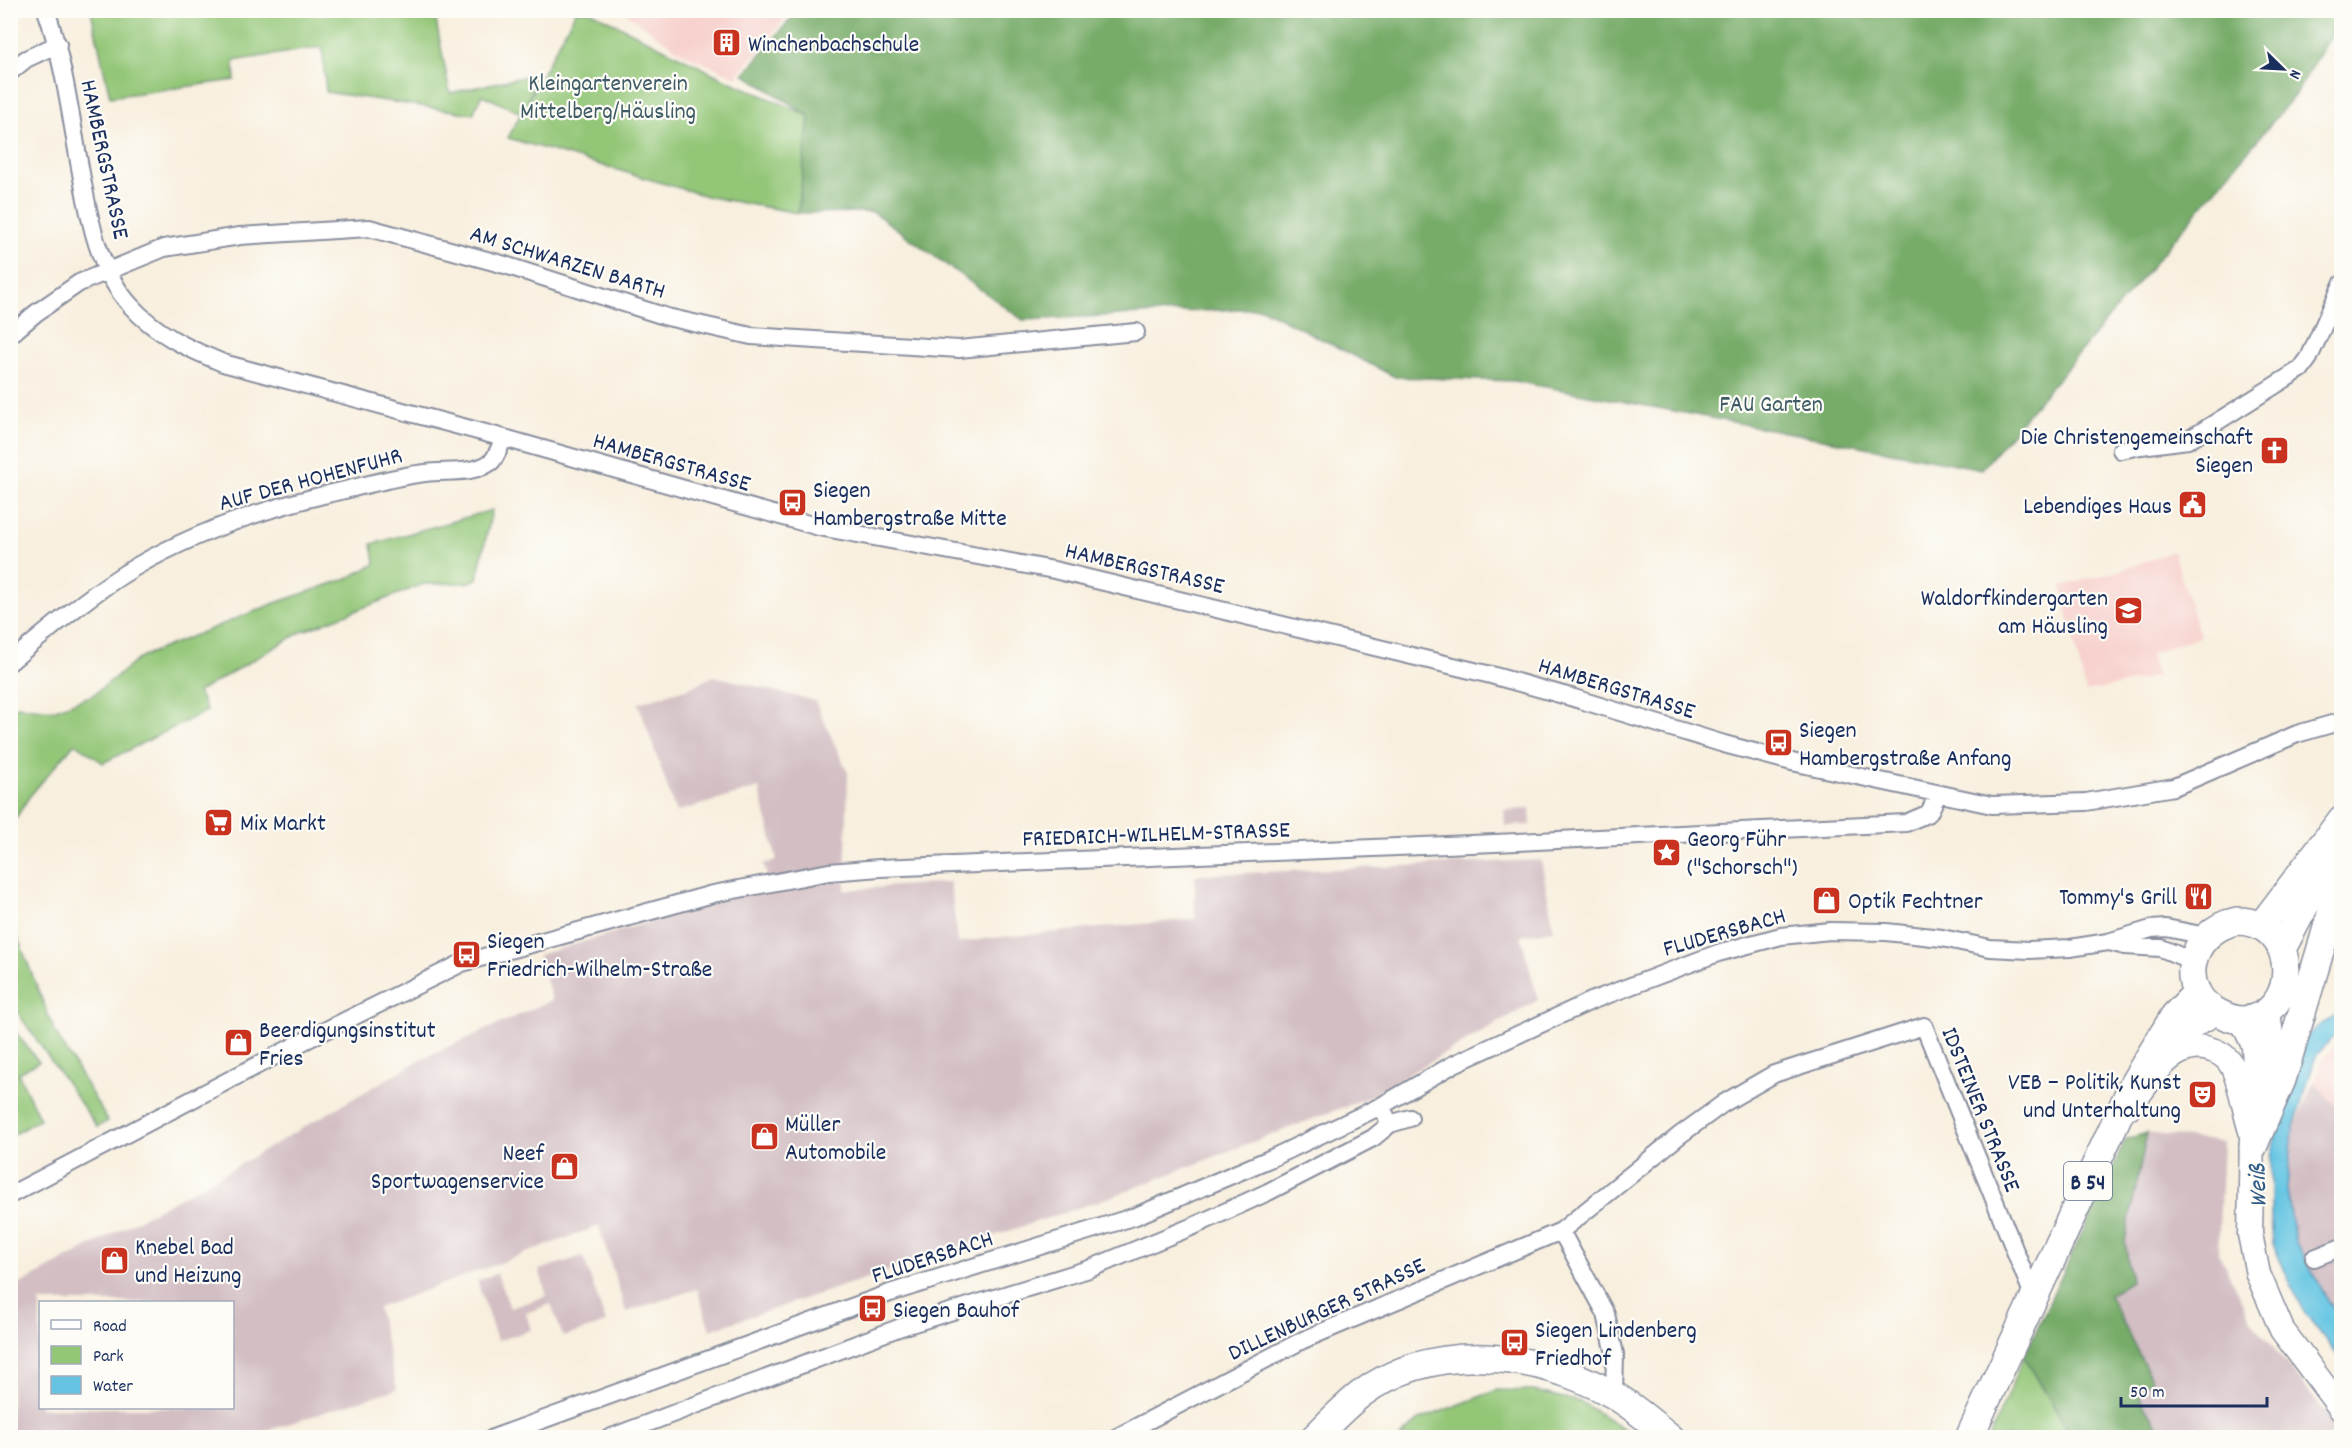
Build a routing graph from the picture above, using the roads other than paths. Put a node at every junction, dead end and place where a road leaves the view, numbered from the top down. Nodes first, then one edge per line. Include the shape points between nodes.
1 (46, 10) edge
2 (58, 44) junction
3 (10, 72) edge
4 (108, 270) junction
5 (2342, 284) edge
6 (1136, 332) dead end
7 (10, 334) edge
8 (504, 438) junction
9 (2121, 450) dead end
10 (10, 662) edge
11 (2342, 721) edge
12 (1938, 794) junction
13 (2342, 819) edge
14 (2342, 837) edge
15 (2342, 877) edge
16 (2251, 923) junction
17 (2205, 936) junction
18 (2108, 942) junction
19 (2282, 949) junction
20 (2192, 961) junction
21 (2197, 992) junction
22 (2268, 1009) junction
23 (2215, 1011) junction
24 (2242, 1020) junction
25 (2144, 1065) junction
26 (1381, 1107) junction
27 (2258, 1109) junction
28 (1410, 1118) dead end
29 (1390, 1124) junction
30 (2114, 1124) junction
31 (2252, 1141) junction
32 (10, 1195) edge
33 (1562, 1230) junction
34 (2342, 1247) edge
35 (2314, 1258) dead end
36 (2034, 1298) junction
37 (1614, 1395) junction
38 (2342, 1410) edge
39 (493, 1437) edge
40 (609, 1437) edge
41 (1115, 1437) edge
42 (1314, 1437) edge
43 (1671, 1437) edge
44 (1969, 1437) edge

1 - 2 street, HAMBERGSTRASSE
2 - 3 street via 26,59
2 - 4 street, HAMBERGSTRASSE via 91,222
4 - 6 street, AM SCHWARZEN BARTH via 164,248 240,236 369,228 505,265 667,317 751,336 959,349
4 - 7 street, AM SCHWARZEN BARTH via 79,283
4 - 8 street, HAMBERGSTRASSE via 139,314 193,351 223,363
5 - 9 street via 2301,369 2188,440
8 - 10 street, AUF DER HOHENFUHR via 492,461 473,470 423,473 342,490 221,525 137,566 100,590
8 - 12 street, HAMBERGSTRASSE via 819,527 1054,570 1248,616 1574,698 1792,762
11 - 12 street via 2297,734 2174,787 2130,796 2004,805
12 - 32 street, FRIEDRICH-WILHELM-STRASSE via 1929,813 1906,823 880,868 829,872 713,894 462,963
13 - 16 main road
14 - 19 main road
15 - 31 main road via 2282,1080
16 - 17 main road via 2225,924
16 - 19 main road via 2272,934
17 - 18 street, FLUDERSBACH via 2166,928
17 - 20 main road
18 - 20 street, FLUDERSBACH via 2161,948
18 - 26 street, FLUDERSBACH via 2029,950 1886,932 1830,931 1781,936 1718,953 1591,1001 1454,1064
19 - 22 main road via 2286,982
20 - 21 main road
21 - 23 main road
21 - 25 main road, B 54 via 2174,1016
22 - 24 main road
22 - 27 main road via 2273,1055
23 - 24 main road
23 - 25 main road, B 54 via 2186,1028
24 - 27 main road via 2254,1046
25 - 30 main road, B 54
26 - 29 street
26 - 39 street, FLUDERSBACH via 1136,1215 890,1293
27 - 31 main road
28 - 29 street
29 - 40 street via 1373,1138 1257,1197 1089,1269 901,1327
30 - 31 main road via 2172,1056 2201,1047 2225,1057 2232,1066
30 - 36 main road, B 54
31 - 38 main road via 2250,1234 2258,1274 2282,1330
33 - 36 street, IDSTEINER STRASSE via 1680,1134 1774,1074 1924,1026
33 - 37 street via 1606,1314 1614,1354
33 - 41 street, DILLENBURGER STRASSE via 1303,1340
34 - 35 street
36 - 44 main road, B 54
37 - 42 main road via 1534,1362 1464,1358 1394,1375 1361,1394
37 - 43 main road

